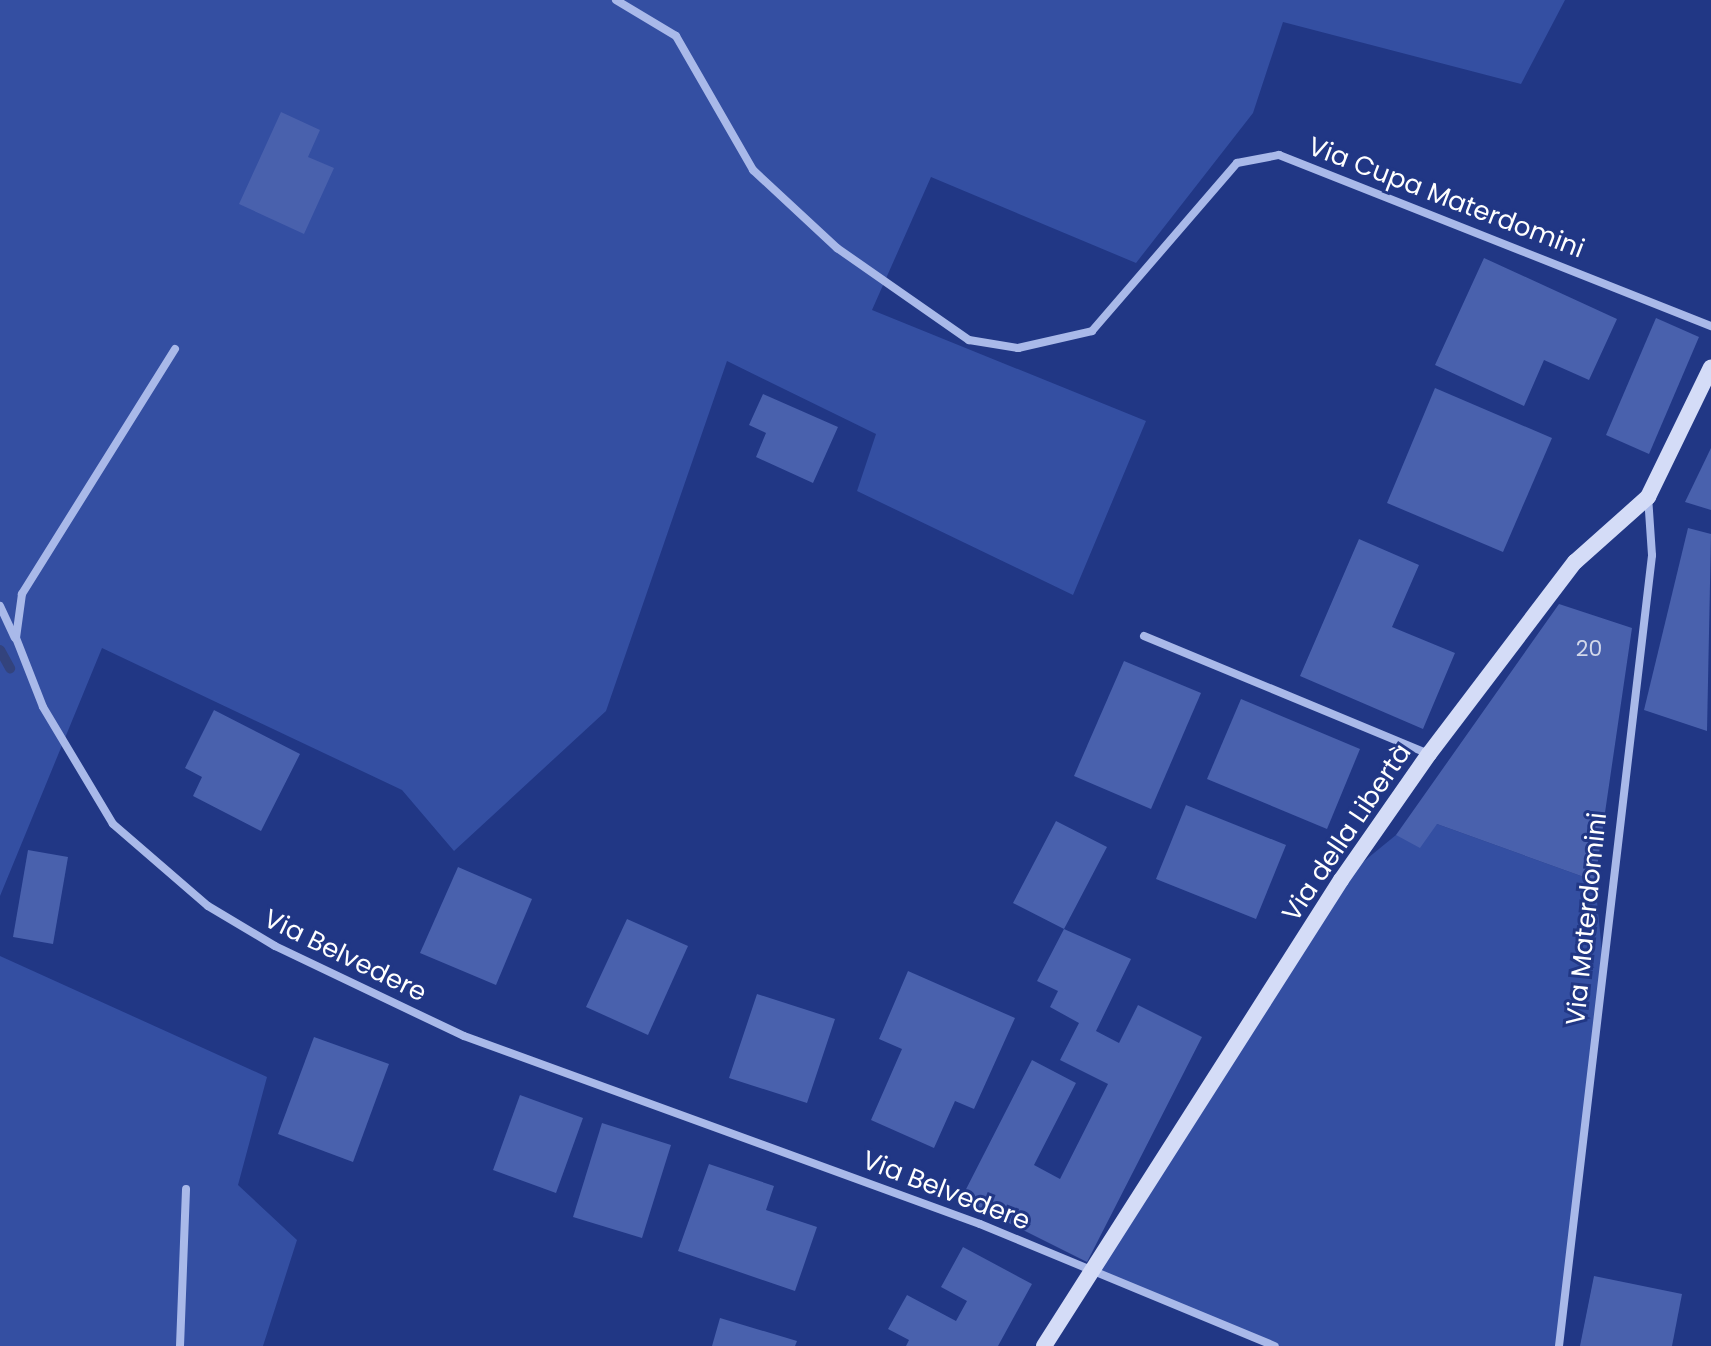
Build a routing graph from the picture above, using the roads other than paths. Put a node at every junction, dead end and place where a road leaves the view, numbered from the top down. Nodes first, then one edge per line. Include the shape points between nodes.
1 (616, 0) edge
2 (1711, 326) edge
3 (175, 349) dead end
4 (1711, 367) edge
5 (1648, 497) junction
6 (0, 606) edge
7 (1144, 636) dead end
8 (16, 638) junction
9 (1429, 754) junction
10 (186, 1189) dead end
11 (1093, 1270) junction
12 (180, 1346) edge
13 (1044, 1346) edge
14 (1275, 1346) edge
15 (1559, 1346) edge

1 - 2 street, Via Cupa Materdomini via 676,36 753,170 837,248 969,340 1018,348 1092,331 1237,163 1279,155
3 - 8 street, Via Belvedere via 22,594
4 - 5 main road, Via della Libertà
5 - 9 main road, Via della Libertà via 1575,562
5 - 15 street, Via Materdomini via 1652,555
6 - 8 street
7 - 9 street
8 - 11 street, Via Belvedere via 43,707 113,824 208,906 275,946 544,1069
9 - 11 main road, Via della Libertà via 1341,880
10 - 12 street
11 - 13 main road, Via della Libertà
11 - 14 street, Via Belvedere

